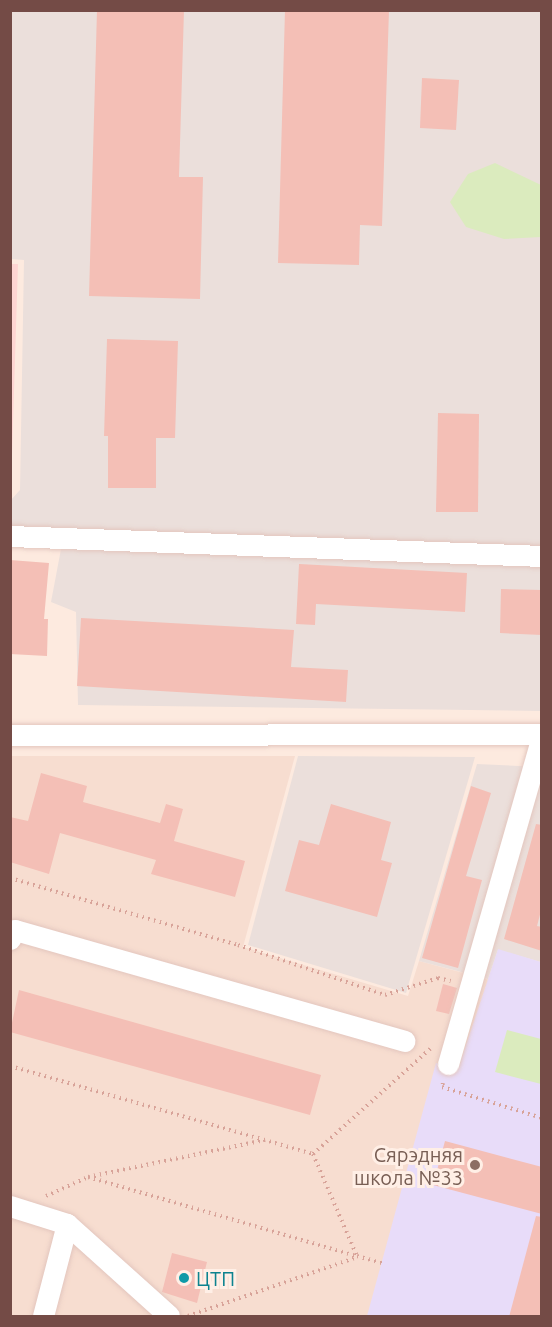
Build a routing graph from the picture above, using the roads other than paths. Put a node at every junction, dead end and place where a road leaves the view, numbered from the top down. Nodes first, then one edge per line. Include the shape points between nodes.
1 (10, 536) edge
2 (542, 556) edge
3 (10, 735) edge
4 (542, 735) edge
5 (10, 939) edge
6 (405, 1041) road end
7 (444, 1054) road end
8 (15, 1207) edge
9 (68, 1224) junction
10 (43, 1317) edge
11 (170, 1317) edge

1 - 2 street
3 - 4 street
4 - 7 street via 473,986
5 - 6 street via 15,930
8 - 9 street
9 - 10 street
9 - 11 street

